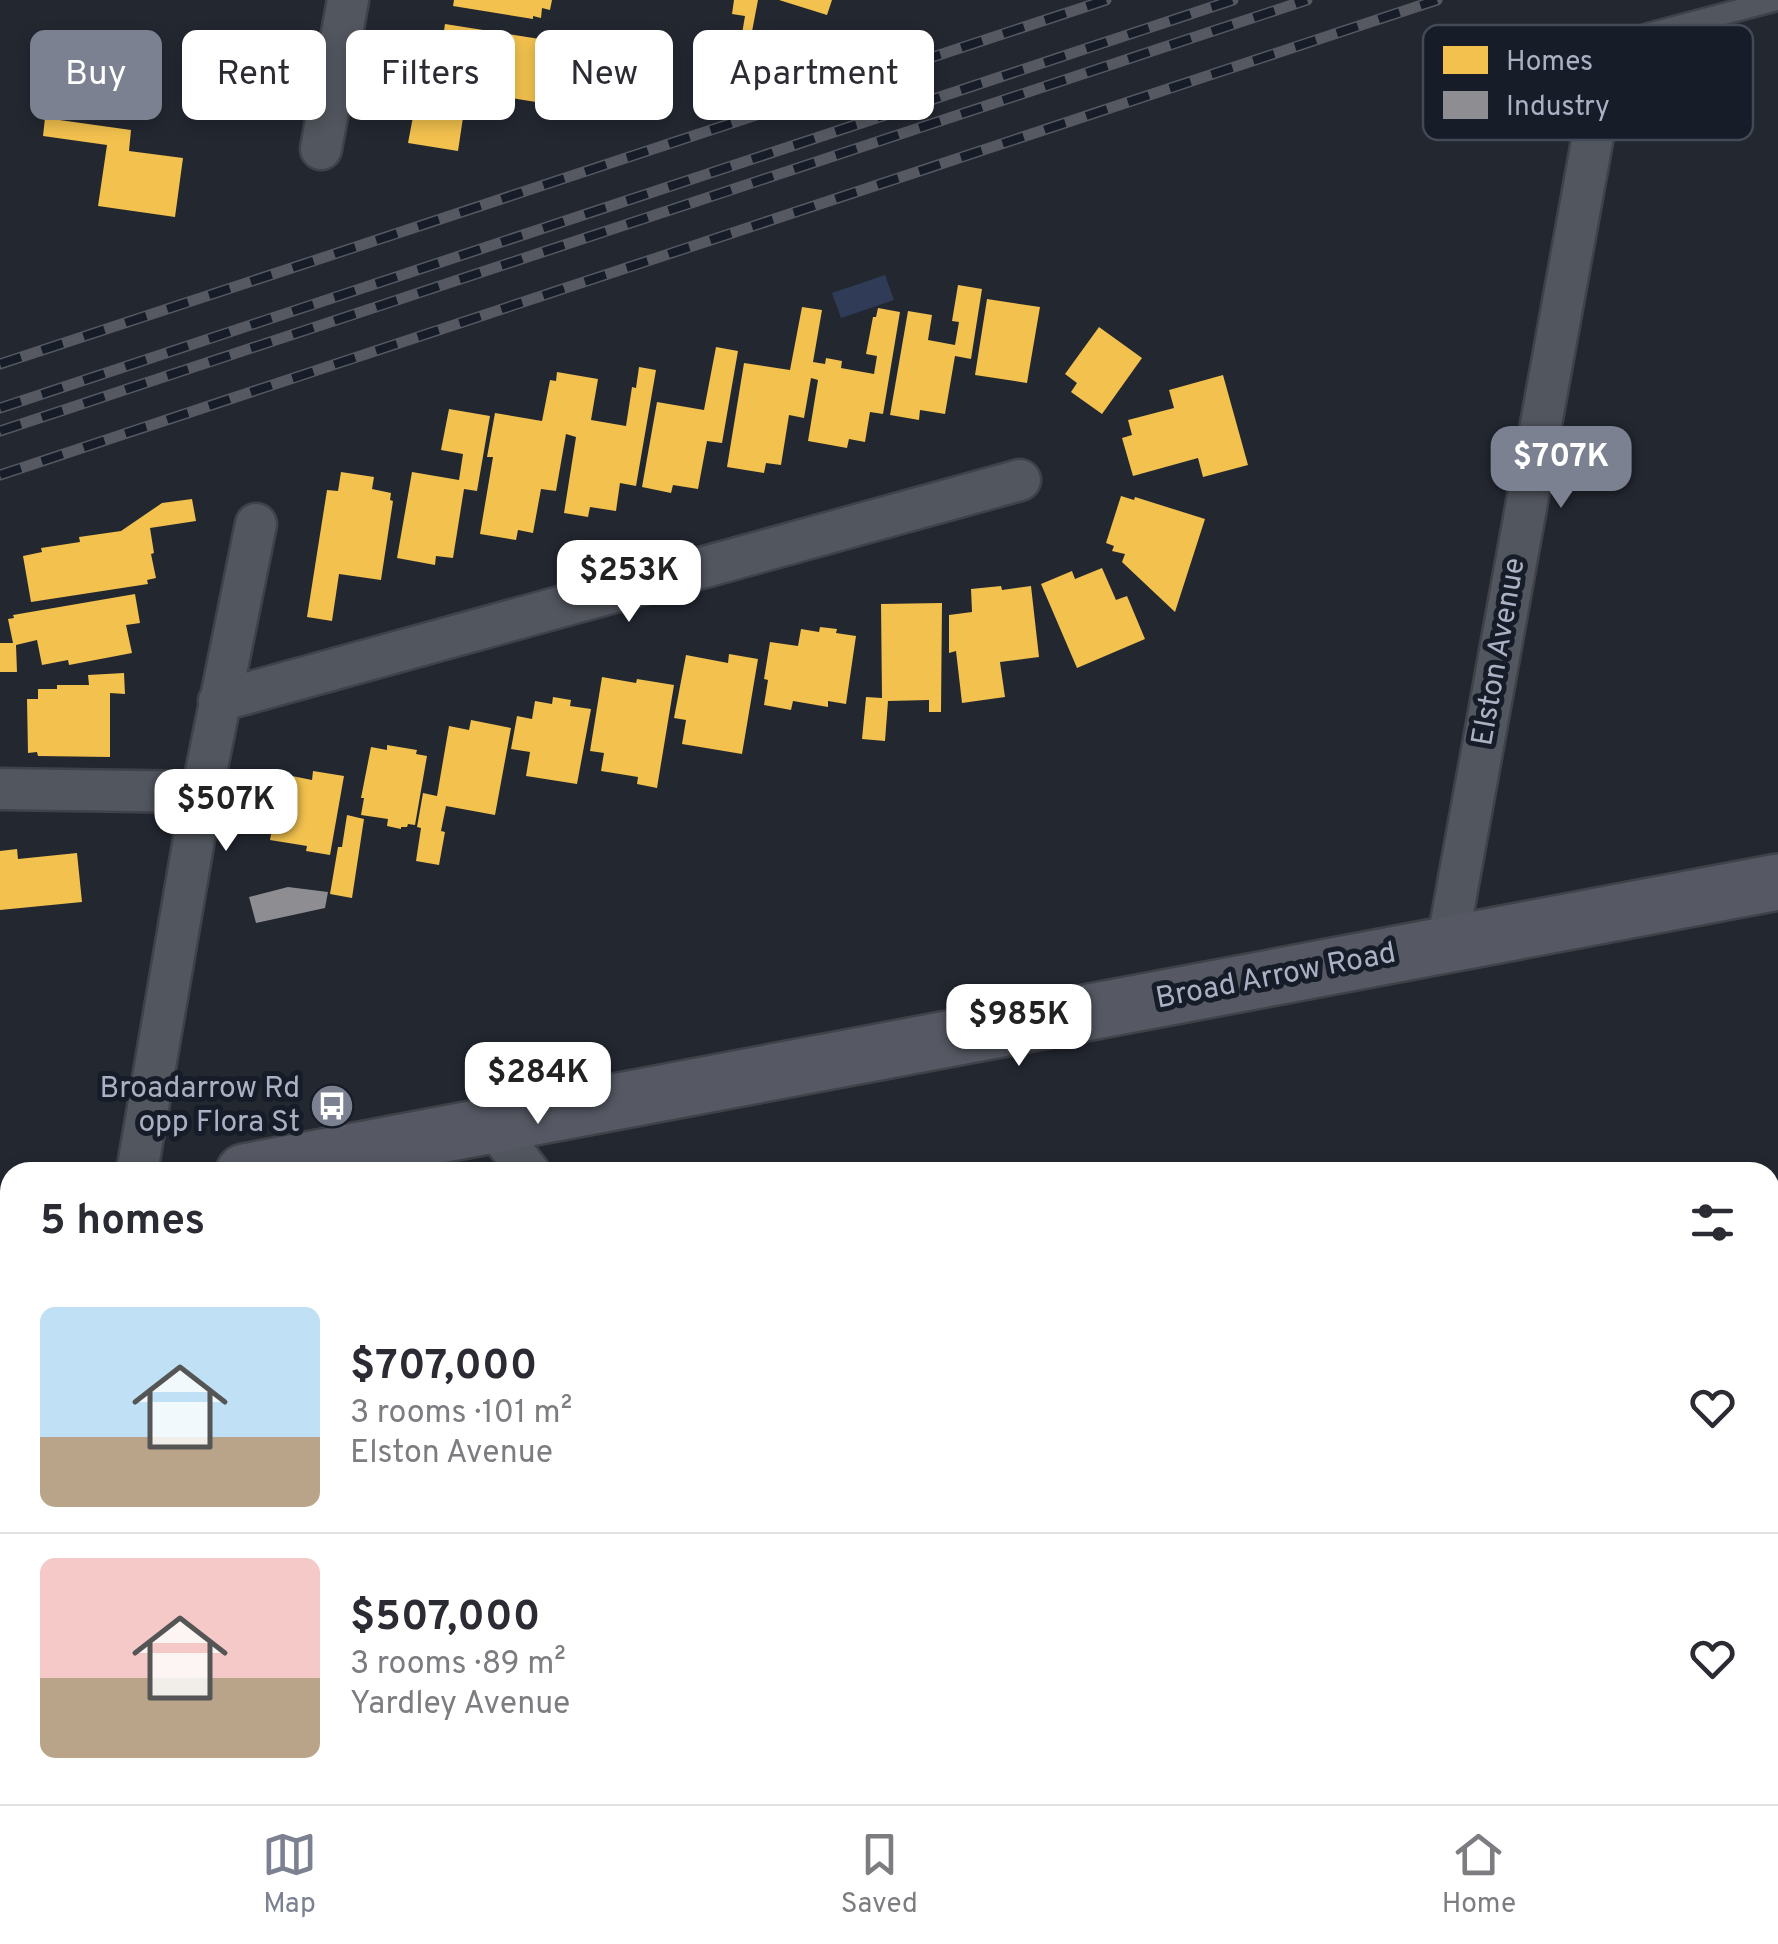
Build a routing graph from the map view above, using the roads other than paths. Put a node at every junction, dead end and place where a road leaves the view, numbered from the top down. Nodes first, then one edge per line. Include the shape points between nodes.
1 (348, 0) edge
2 (1777, 0) edge
3 (1682, 25) edge
4 (1592, 140) edge
5 (321, 149) dead end
6 (1020, 480) dead end
7 (256, 524) dead end
8 (219, 702) junction
9 (0, 789) edge
10 (202, 792) junction
11 (1778, 882) edge
12 (1447, 945) junction
13 (492, 1124) junction
14 (140, 1162) edge
15 (296, 1162) edge
16 (521, 1162) edge

1 - 5 street
2 - 3 lane
4 - 12 street, Elston Avenue
6 - 8 street
7 - 8 street
8 - 10 street
9 - 10 street
10 - 14 street
11 - 12 street, Broad Arrow Road
12 - 13 street, Broad Arrow Road
13 - 15 street, Broad Arrow Road
13 - 16 street

